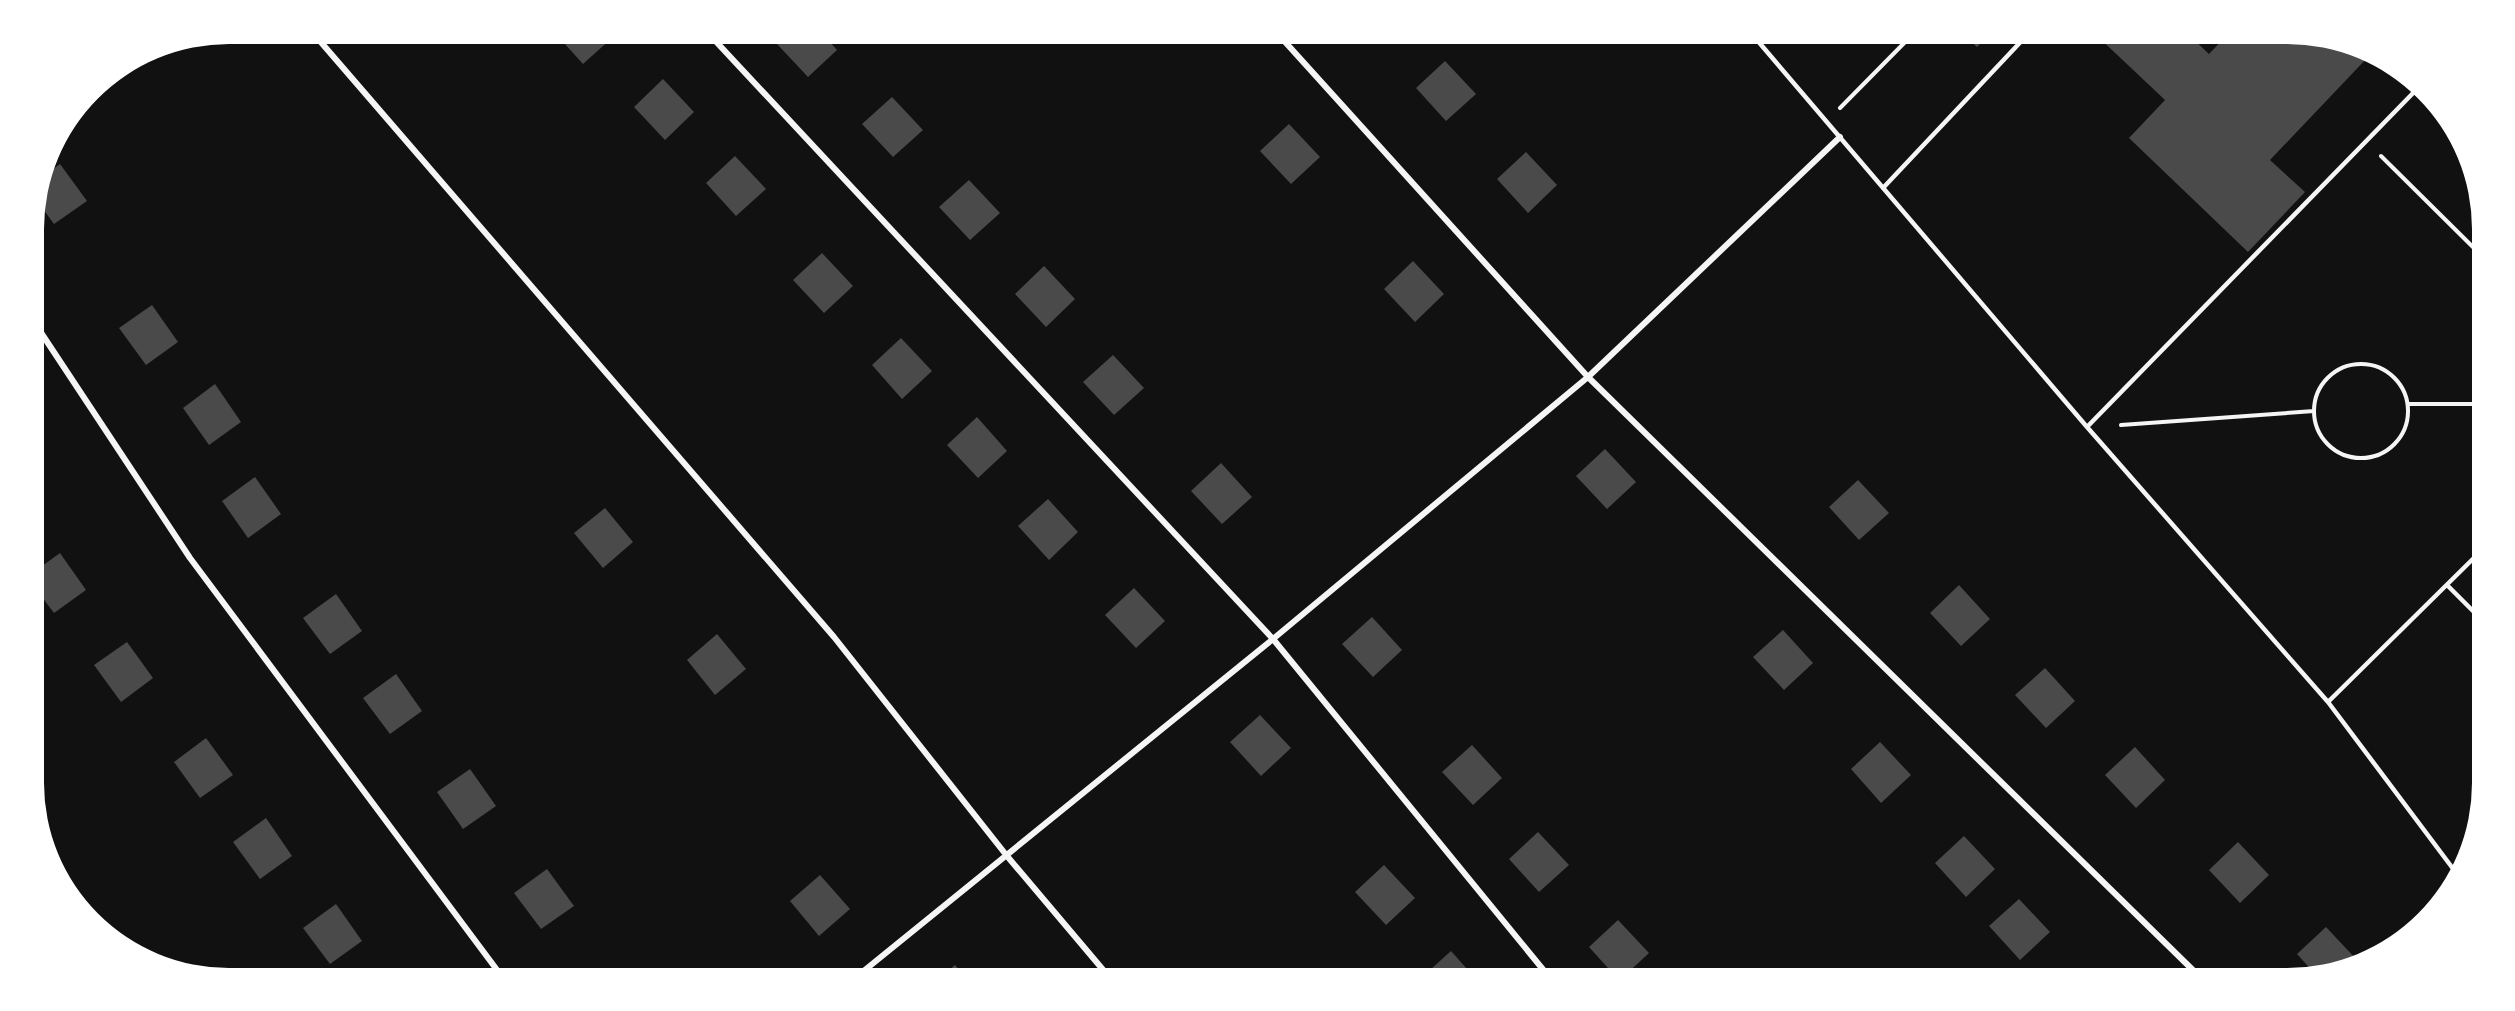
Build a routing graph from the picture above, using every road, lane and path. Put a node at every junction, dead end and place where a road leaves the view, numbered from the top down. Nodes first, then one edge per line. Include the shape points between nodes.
1 (1286, 43) edge
2 (1760, 43) edge
3 (1904, 43) edge
4 (2019, 43) edge
5 (322, 44) edge
6 (718, 44) edge
7 (2413, 93) edge
8 (1827, 121) junction
9 (1840, 137) junction
10 (2366, 141) junction
11 (1883, 188) junction
12 (2472, 246) edge
13 (44, 337) edge
14 (1588, 377) junction
15 (2408, 404) junction
16 (2472, 404) edge
17 (2314, 411) junction
18 (2087, 427) junction
19 (2472, 560) edge
20 (2447, 585) junction
21 (2472, 611) edge
22 (1273, 639) junction
23 (2328, 702) junction
24 (1007, 856) junction
25 (2451, 866) edge
26 (1541, 967) edge
27 (2190, 967) edge
28 (495, 968) edge
29 (868, 968) edge
30 (1101, 968) edge

1 - 14 street
2 - 8 lane
3 - 8 path
4 - 11 lane
5 - 24 street via 834,637
6 - 22 street
7 - 10 lane
8 - 9 lane
9 - 11 lane
9 - 14 street
10 - 12 path
10 - 18 lane
11 - 18 lane
13 - 28 street via 190,558
14 - 22 street
14 - 27 street
15 - 16 path
15 - 17 path via 2394,376 2381,368 2357,365 2336,371 2324,382
15 - 17 path via 2408,419 2398,440 2380,455 2366,459 2343,454 2324,441 2316,427
17 - 18 path
18 - 23 lane
19 - 20 lane
20 - 21 lane
20 - 23 lane
22 - 24 street
22 - 26 street
23 - 25 lane
24 - 29 street
24 - 30 street

